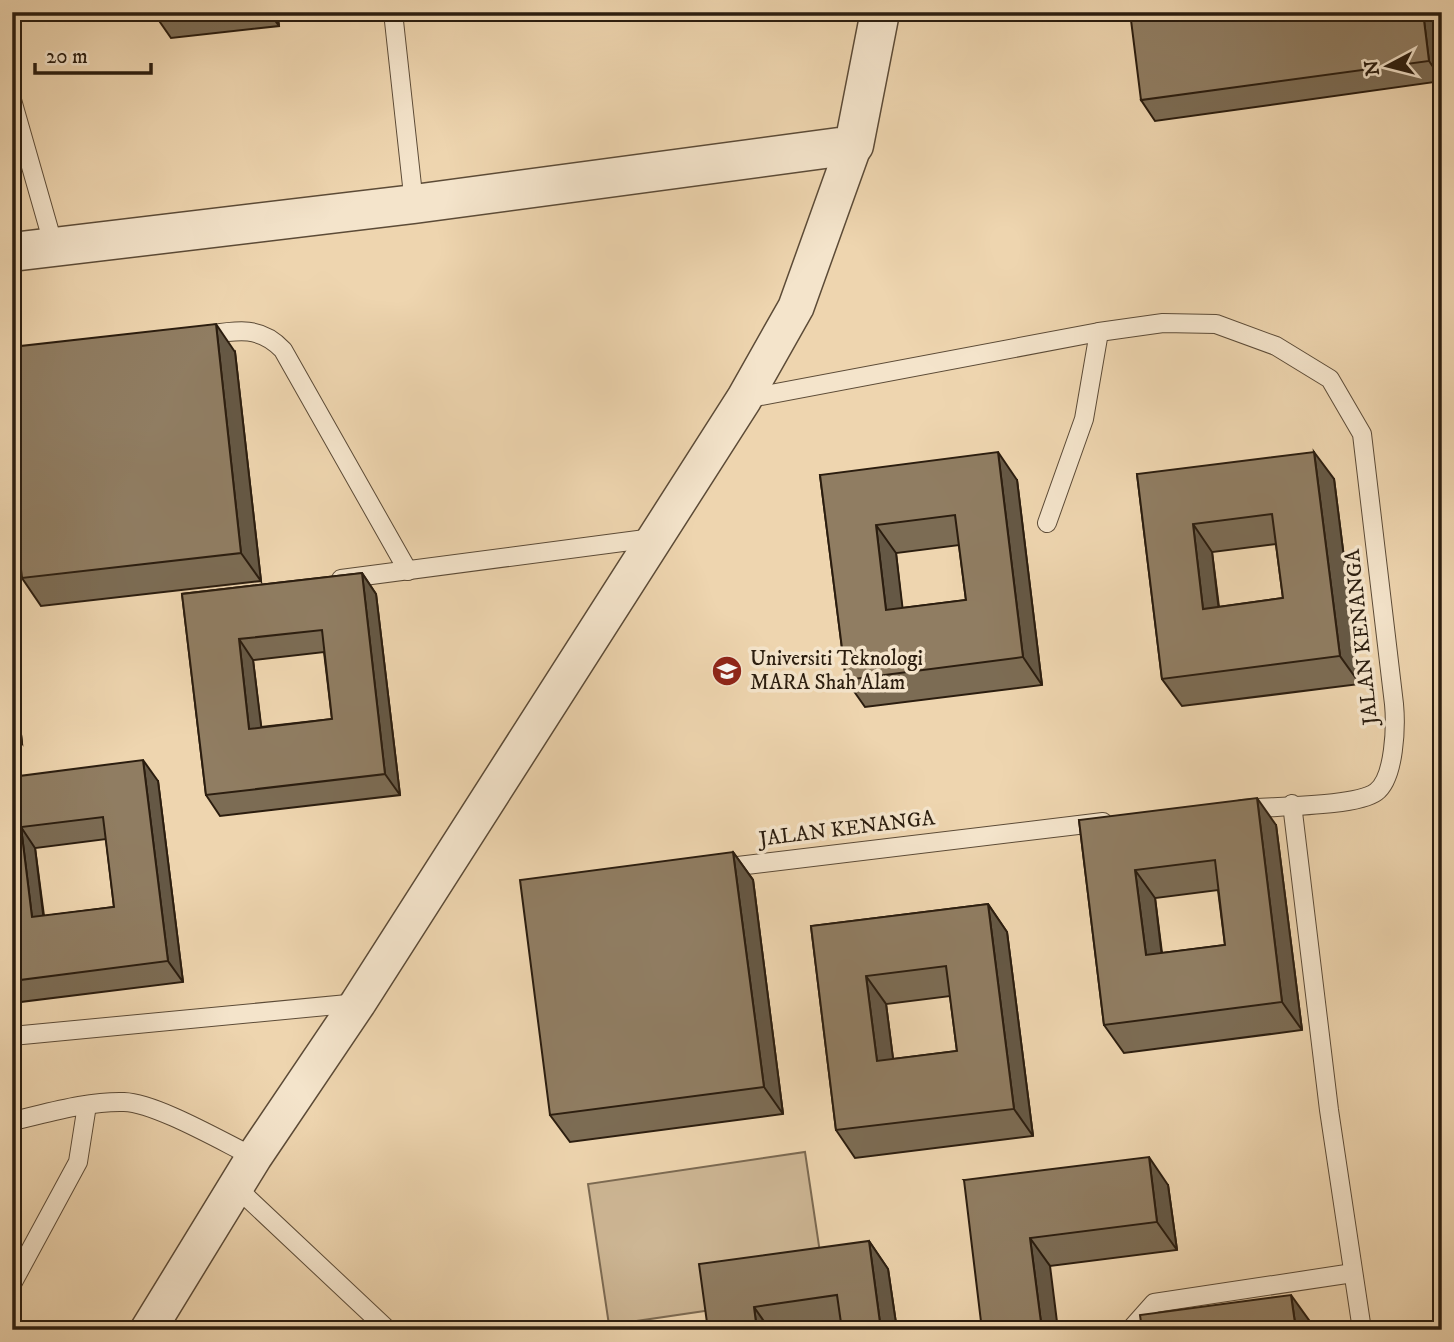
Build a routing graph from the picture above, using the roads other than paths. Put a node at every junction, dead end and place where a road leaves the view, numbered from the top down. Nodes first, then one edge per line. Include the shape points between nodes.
1 (393, 12) edge
2 (880, 12) edge
3 (12, 100) edge
4 (854, 145) junction
5 (414, 204) junction
6 (54, 247) junction
7 (12, 252) edge
8 (1099, 332) junction
9 (177, 339) edge
10 (744, 399) junction
11 (1047, 523) dead end
12 (653, 538) junction
13 (408, 571) junction
14 (327, 581) edge
15 (1292, 804) junction
16 (1226, 810) edge
17 (1120, 821) edge
18 (698, 871) edge
19 (358, 1003) junction
20 (12, 1036) edge
21 (87, 1105) junction
22 (12, 1121) edge
23 (254, 1157) junction
24 (237, 1188) junction
25 (1353, 1273) junction
26 (12, 1284) edge
27 (148, 1330) edge
28 (388, 1330) edge
29 (1130, 1330) edge
30 (1362, 1330) edge

1 - 5 lane
2 - 4 street
3 - 6 lane
4 - 5 street
4 - 10 street via 796,307
5 - 6 street
6 - 7 street
8 - 10 lane, JALAN KENANGA
8 - 11 lane via 1084,419
8 - 15 lane, JALAN KENANGA via 1163,323 1216,324 1276,346 1331,379 1362,434 1394,704 1391,761 1379,790 1360,800
9 - 13 lane via 246,329 274,339
10 - 12 street
12 - 13 lane
12 - 19 street
13 - 14 lane
15 - 16 lane, JALAN KENANGA
15 - 25 lane
17 - 18 lane, JALAN KENANGA
19 - 20 lane
19 - 23 street
21 - 22 lane
21 - 23 lane via 127,1102
21 - 26 lane via 78,1162
23 - 24 street
24 - 27 street
24 - 28 lane
25 - 29 lane via 1154,1303
25 - 30 lane

